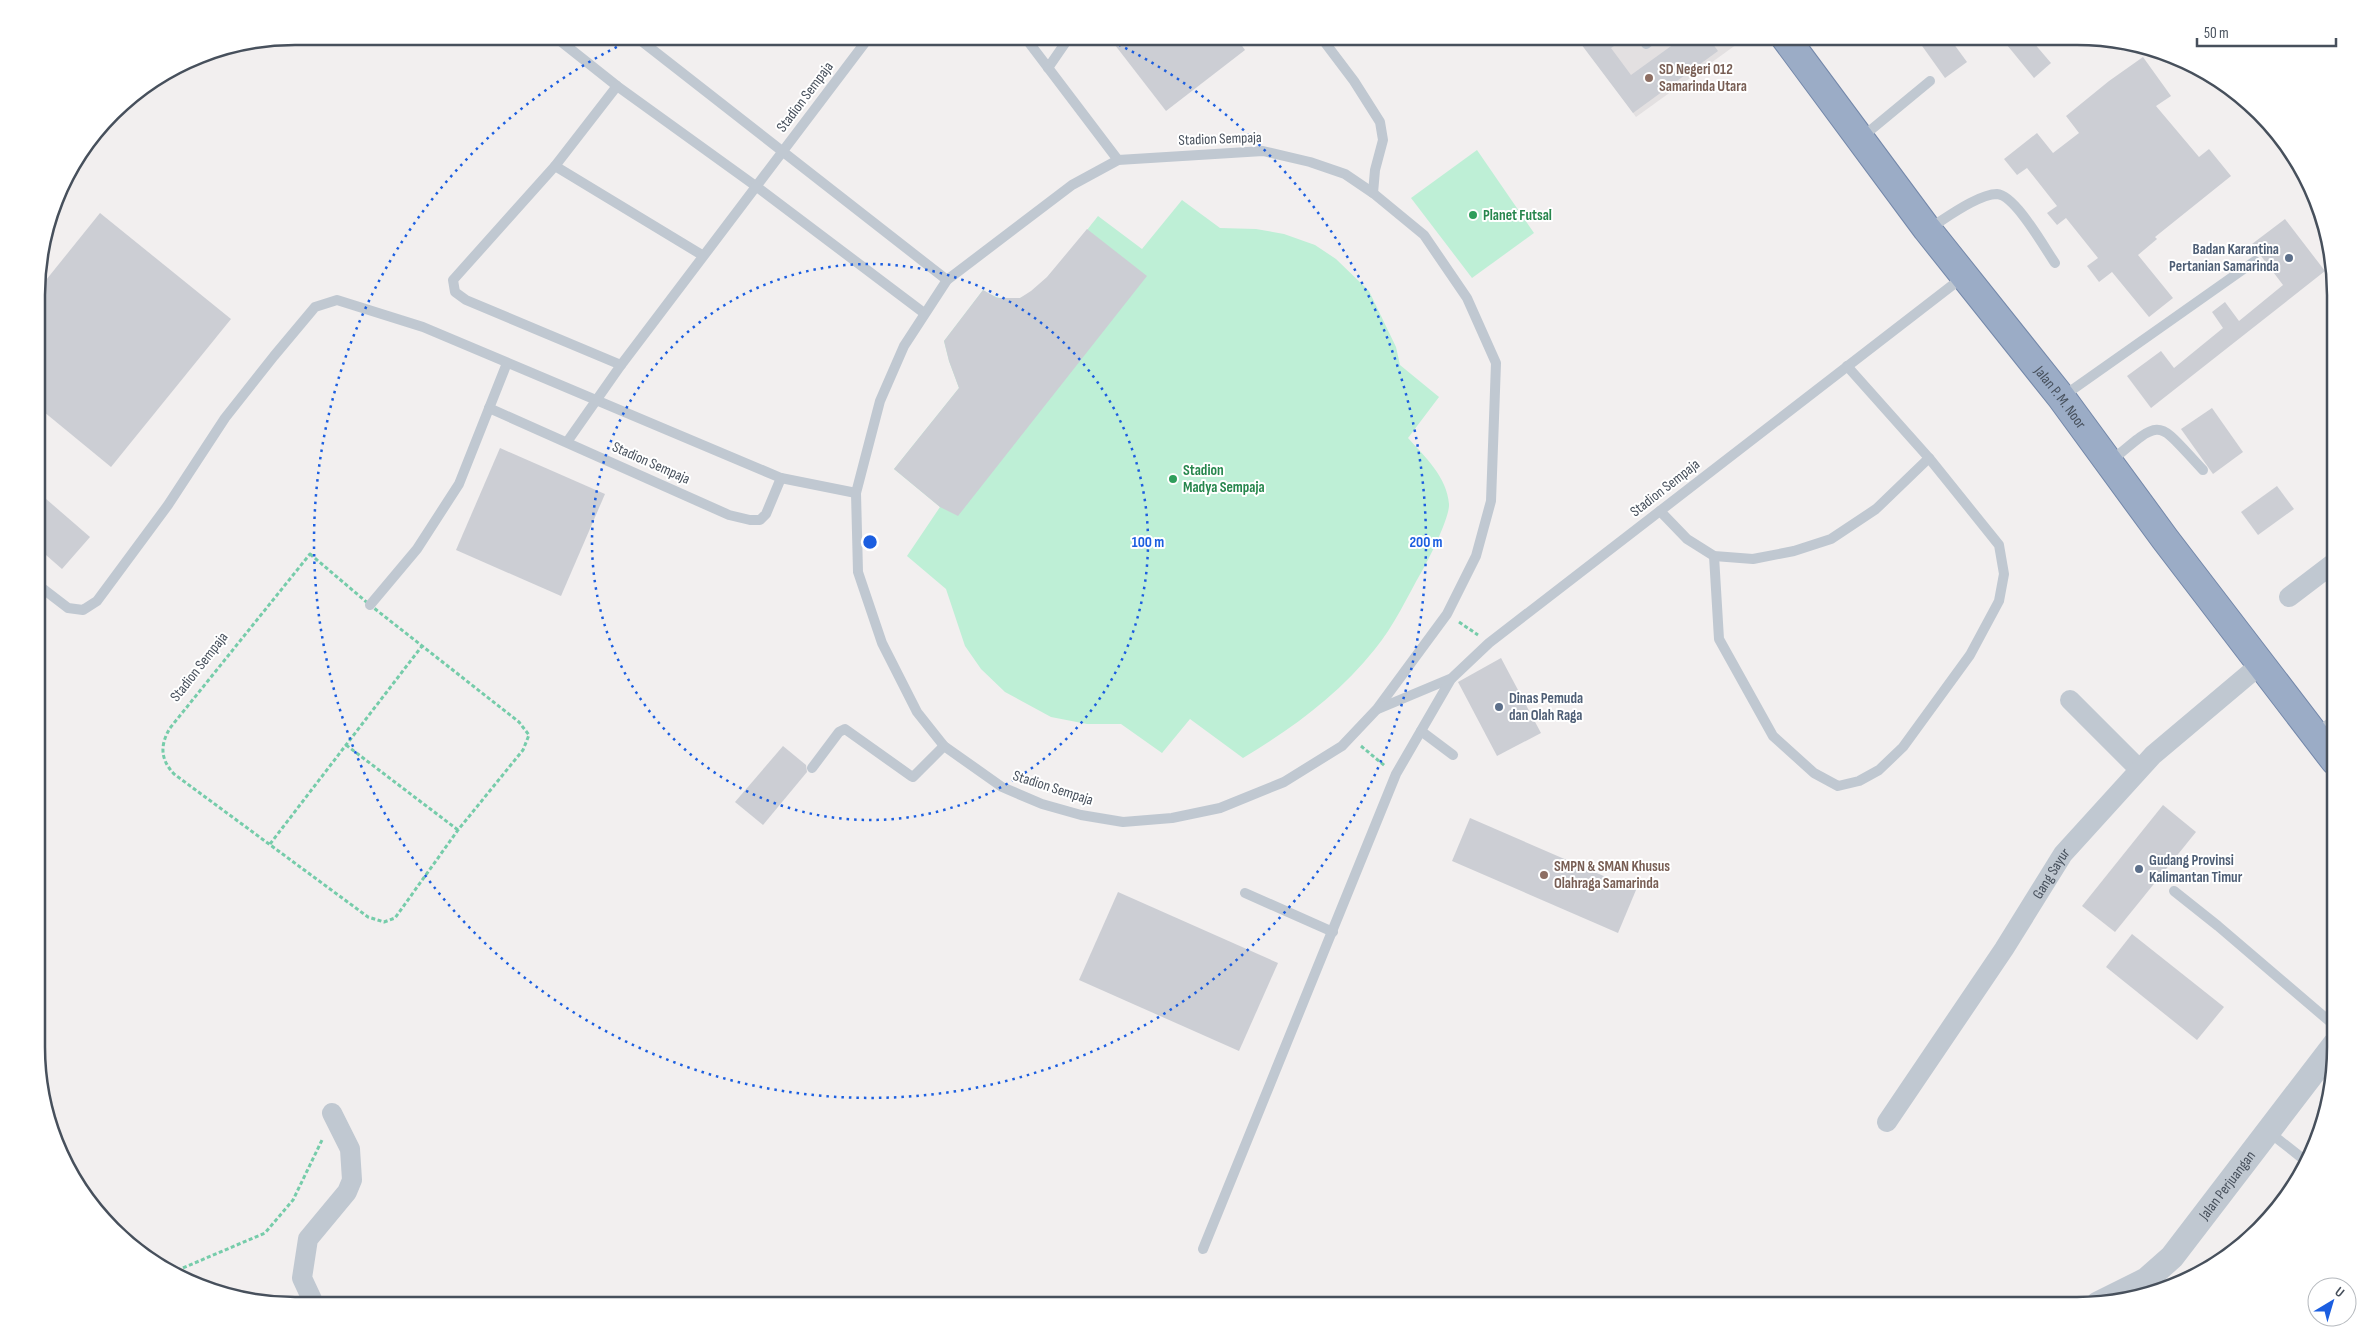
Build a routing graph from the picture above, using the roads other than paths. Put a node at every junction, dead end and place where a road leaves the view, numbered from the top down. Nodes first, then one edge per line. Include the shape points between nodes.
1 (565, 45) edge
2 (646, 45) edge
3 (863, 45) edge
4 (1031, 45) edge
5 (1064, 45) edge
6 (1327, 45) edge
7 (1792, 45) edge
8 (1048, 68) junction
9 (1930, 81) dead end
10 (617, 86) junction
11 (1860, 139) junction
12 (783, 152) junction
13 (1118, 160) junction
14 (555, 166) junction
15 (757, 187) junction
16 (1373, 193) junction
17 (1928, 229) junction
18 (702, 255) junction
19 (2255, 261) dead end
20 (2055, 263) dead end
21 (1964, 276) junction
22 (947, 280) junction
23 (924, 314) junction
24 (507, 363) junction
25 (621, 366) junction
26 (1847, 366) junction
27 (2061, 397) junction
28 (597, 400) junction
29 (489, 408) junction
30 (567, 442) junction
31 (1929, 458) junction
32 (2109, 463) junction
33 (2203, 470) dead end
34 (781, 478) junction
35 (856, 493) junction
36 (1660, 511) junction
37 (1714, 556) junction
38 (2327, 568) edge
39 (45, 590) edge
40 (2290, 597) dead end
41 (370, 606) road end
42 (2261, 664) junction
43 (1452, 678) junction
44 (2070, 700) dead end
45 (1377, 709) junction
46 (2325, 727) edge
47 (1421, 731) junction
48 (944, 746) junction
49 (1453, 755) dead end
50 (812, 768) dead end
51 (2139, 769) junction
52 (2174, 892) dead end
53 (1245, 893) dead end
54 (1333, 932) junction
55 (2327, 1019) edge
56 (2326, 1055) edge
57 (332, 1113) road end
58 (1887, 1122) dead end
59 (2269, 1132) junction
60 (2301, 1157) edge
61 (1204, 1249) dead end
62 (2151, 1286) edge
63 (311, 1297) edge

1 - 10 lane
2 - 12 lane, Stadion Sempaja
3 - 12 lane, Stadion Sempaja
4 - 8 lane
5 - 8 lane
6 - 16 lane via 1380,122 1383,140
7 - 11 highway, Jalan P. M. Noor
8 - 13 lane
9 - 11 lane
10 - 14 lane
10 - 15 lane
11 - 17 highway, Jalan P. M. Noor
12 - 15 lane, Stadion Sempaja
12 - 22 lane, Stadion Sempaja
13 - 16 lane, Stadion Sempaja via 1263,151 1345,174
13 - 22 lane, Stadion Sempaja via 1072,185
14 - 18 lane
14 - 25 lane via 456,275 455,292 466,300
15 - 18 lane, Stadion Sempaja
15 - 23 lane
16 - 45 lane, Stadion Sempaja via 1424,235 1467,298 1496,363 1491,501 1476,556 1447,614
17 - 20 lane via 1980,198 1996,194 2006,196
17 - 21 highway, Jalan P. M. Noor
18 - 25 lane, Stadion Sempaja
19 - 27 lane
21 - 26 lane, Stadion Sempaja
21 - 27 highway, Jalan P. M. Noor
22 - 23 lane, Stadion Sempaja
23 - 35 lane, Stadion Sempaja via 904,346 880,401
24 - 28 lane
24 - 29 lane
24 - 39 lane via 424,327 337,300 315,307 225,418 168,505 97,601 82,610 68,608
25 - 28 lane, Stadion Sempaja
26 - 31 lane
26 - 36 lane, Stadion Sempaja
27 - 32 highway, Jalan P. M. Noor
28 - 30 lane, Stadion Sempaja
28 - 34 lane
29 - 30 lane, Stadion Sempaja
29 - 41 lane via 459,484 417,549
30 - 34 lane, Stadion Sempaja via 729,515 750,520 760,520 766,514
31 - 37 lane via 1876,509 1831,539 1753,559
31 - 37 lane via 1999,545 2004,574 1999,601 1970,655 1903,747 1879,770 1859,781 1838,786 1814,773 1773,736 1720,639
32 - 33 lane via 2145,432 2156,428 2167,431
32 - 42 highway, Jalan P. M. Noor
34 - 35 lane
35 - 48 lane, Stadion Sempaja via 858,572 882,643 917,712
36 - 37 lane via 1687,539
36 - 43 lane, Stadion Sempaja via 1489,643
38 - 40 street
42 - 46 highway, Jalan P. M. Noor
42 - 51 street, Gang Sayur via 2152,754
43 - 45 lane, Stadion Sempaja
43 - 47 lane
44 - 51 street
45 - 48 lane, Stadion Sempaja via 1342,746 1284,782 1220,808 1172,818 1122,822 1065,810 1002,787
47 - 49 lane
47 - 54 lane via 1396,774
48 - 50 lane via 913,777 845,729 839,732
51 - 58 street, Gang Sayur via 2063,854 2004,949
52 - 55 lane
53 - 54 lane
54 - 61 lane
56 - 59 street, Jalan Perjuangan
57 - 63 street via 350,1149 352,1180 347,1192 308,1239 302,1278
59 - 60 lane
59 - 62 street, Jalan Perjuangan

